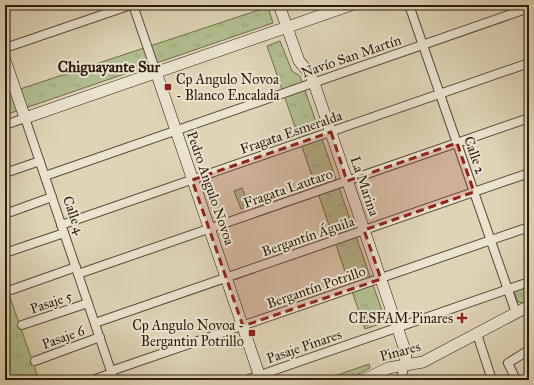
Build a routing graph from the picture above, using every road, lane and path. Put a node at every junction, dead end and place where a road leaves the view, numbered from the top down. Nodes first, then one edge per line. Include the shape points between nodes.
1 (132, 5) edge
2 (279, 5) edge
3 (350, 5) edge
4 (409, 5) edge
5 (529, 8) edge
6 (287, 27) junction
7 (423, 45) junction
8 (5, 48) edge
9 (5, 60) edge
10 (529, 63) edge
11 (156, 72) junction
12 (314, 82) junction
13 (440, 94) junction
14 (25, 118) junction
15 (529, 118) edge
16 (5, 125) edge
17 (176, 130) junction
18 (331, 132) junction
19 (457, 143) junction
20 (40, 161) junction
21 (5, 173) edge
22 (529, 173) edge
23 (44, 176) junction
24 (192, 180) junction
25 (347, 181) junction
26 (474, 192) junction
27 (52, 197) junction
28 (5, 214) edge
29 (529, 227) edge
30 (209, 228) junction
31 (63, 229) junction
32 (364, 230) junction
33 (490, 241) junction
34 (5, 253) edge
35 (77, 271) junction
36 (226, 278) junction
37 (381, 279) junction
38 (529, 282) edge
39 (507, 289) junction
40 (11, 290) dead end
41 (88, 302) junction
42 (529, 306) edge
43 (516, 313) junction
44 (95, 323) junction
45 (22, 325) dead end
46 (243, 326) junction
47 (397, 328) junction
48 (477, 334) junction
49 (100, 338) junction
50 (529, 350) edge
51 (35, 361) dead end
52 (405, 365) junction
53 (113, 375) edge
54 (260, 378) edge
55 (93, 380) edge
56 (246, 380) edge
57 (364, 380) edge
58 (400, 380) edge
59 (492, 380) edge
60 (516, 380) edge

1 - 8 street
1 - 11 street, Pedro Angulo Novoa
2 - 6 street, La Marina
3 - 6 street
4 - 7 street, Calle 2
5 - 7 street, Navío San Martín
6 - 11 street
6 - 12 street, La Marina via 299,61
7 - 12 street, Navío San Martín
7 - 13 street, Calle 2
9 - 14 street, Calle 4
10 - 13 street, Fragata Esmeralda
11 - 14 street
11 - 17 street, Pedro Angulo Novoa
12 - 17 street, Navío San Martín
12 - 18 street, La Marina
13 - 18 street, Fragata Esmeralda
13 - 19 street, Calle 2
14 - 16 street
14 - 20 street, Calle 4
15 - 19 street, Fragata Lautaro
17 - 23 street, Navío San Martín
17 - 24 street, Pedro Angulo Novoa
18 - 24 street, Fragata Esmeralda
18 - 25 street, La Marina
19 - 25 street, Fragata Lautaro
19 - 26 street, Calle 2
20 - 21 street
20 - 23 street, Calle 4
22 - 26 street, Bergantín Águila
23 - 27 street, Calle 4
24 - 30 street, Pedro Angulo Novoa
24 - 31 street, Fragata Esmeralda
25 - 30 street, Fragata Lautaro
25 - 32 street, La Marina
26 - 32 street, Bergantín Águila
26 - 33 street, Calle 2
27 - 28 street
27 - 31 street, Calle 4
29 - 33 street, Bergantín Potrillo
30 - 35 street, Fragata Lautaro
30 - 36 street, Pedro Angulo Novoa
31 - 34 street, Fragata Esmeralda
31 - 35 street, Calle 4
32 - 36 street, Bergantín Águila
32 - 37 street, La Marina
33 - 37 street, Bergantín Potrillo
33 - 39 street, Calle 2
35 - 40 street, Fragata Lautaro
35 - 41 street, Calle 4
36 - 44 street, Bergantín Águila
36 - 46 street, Pedro Angulo Novoa
37 - 46 street, Bergantín Potrillo
37 - 47 street, La Marina
38 - 39 street, Pasaje Pinares
39 - 43 street, Calle 2
39 - 47 street, Pasaje Pinares
41 - 44 street, Calle 4
41 - 45 street, Pasaje 5
42 - 43 street, Pinares
43 - 48 street, Pinares
44 - 49 street, Calle 4
46 - 53 street, Bergantín Potrillo
46 - 54 street, Pedro Angulo Novoa
47 - 52 street, La Marina via 406,353
47 - 54 street, Pasaje Pinares
48 - 52 street, Pinares via 423,362
48 - 59 street
49 - 51 street, Pasaje 6
49 - 53 street, Calle 4
50 - 60 street via 509,362 508,366
52 - 57 street, Pinares via 388,368
52 - 58 street, La Marina
53 - 55 street, Bergantín Potrillo
54 - 56 street, Pasaje Pinares

